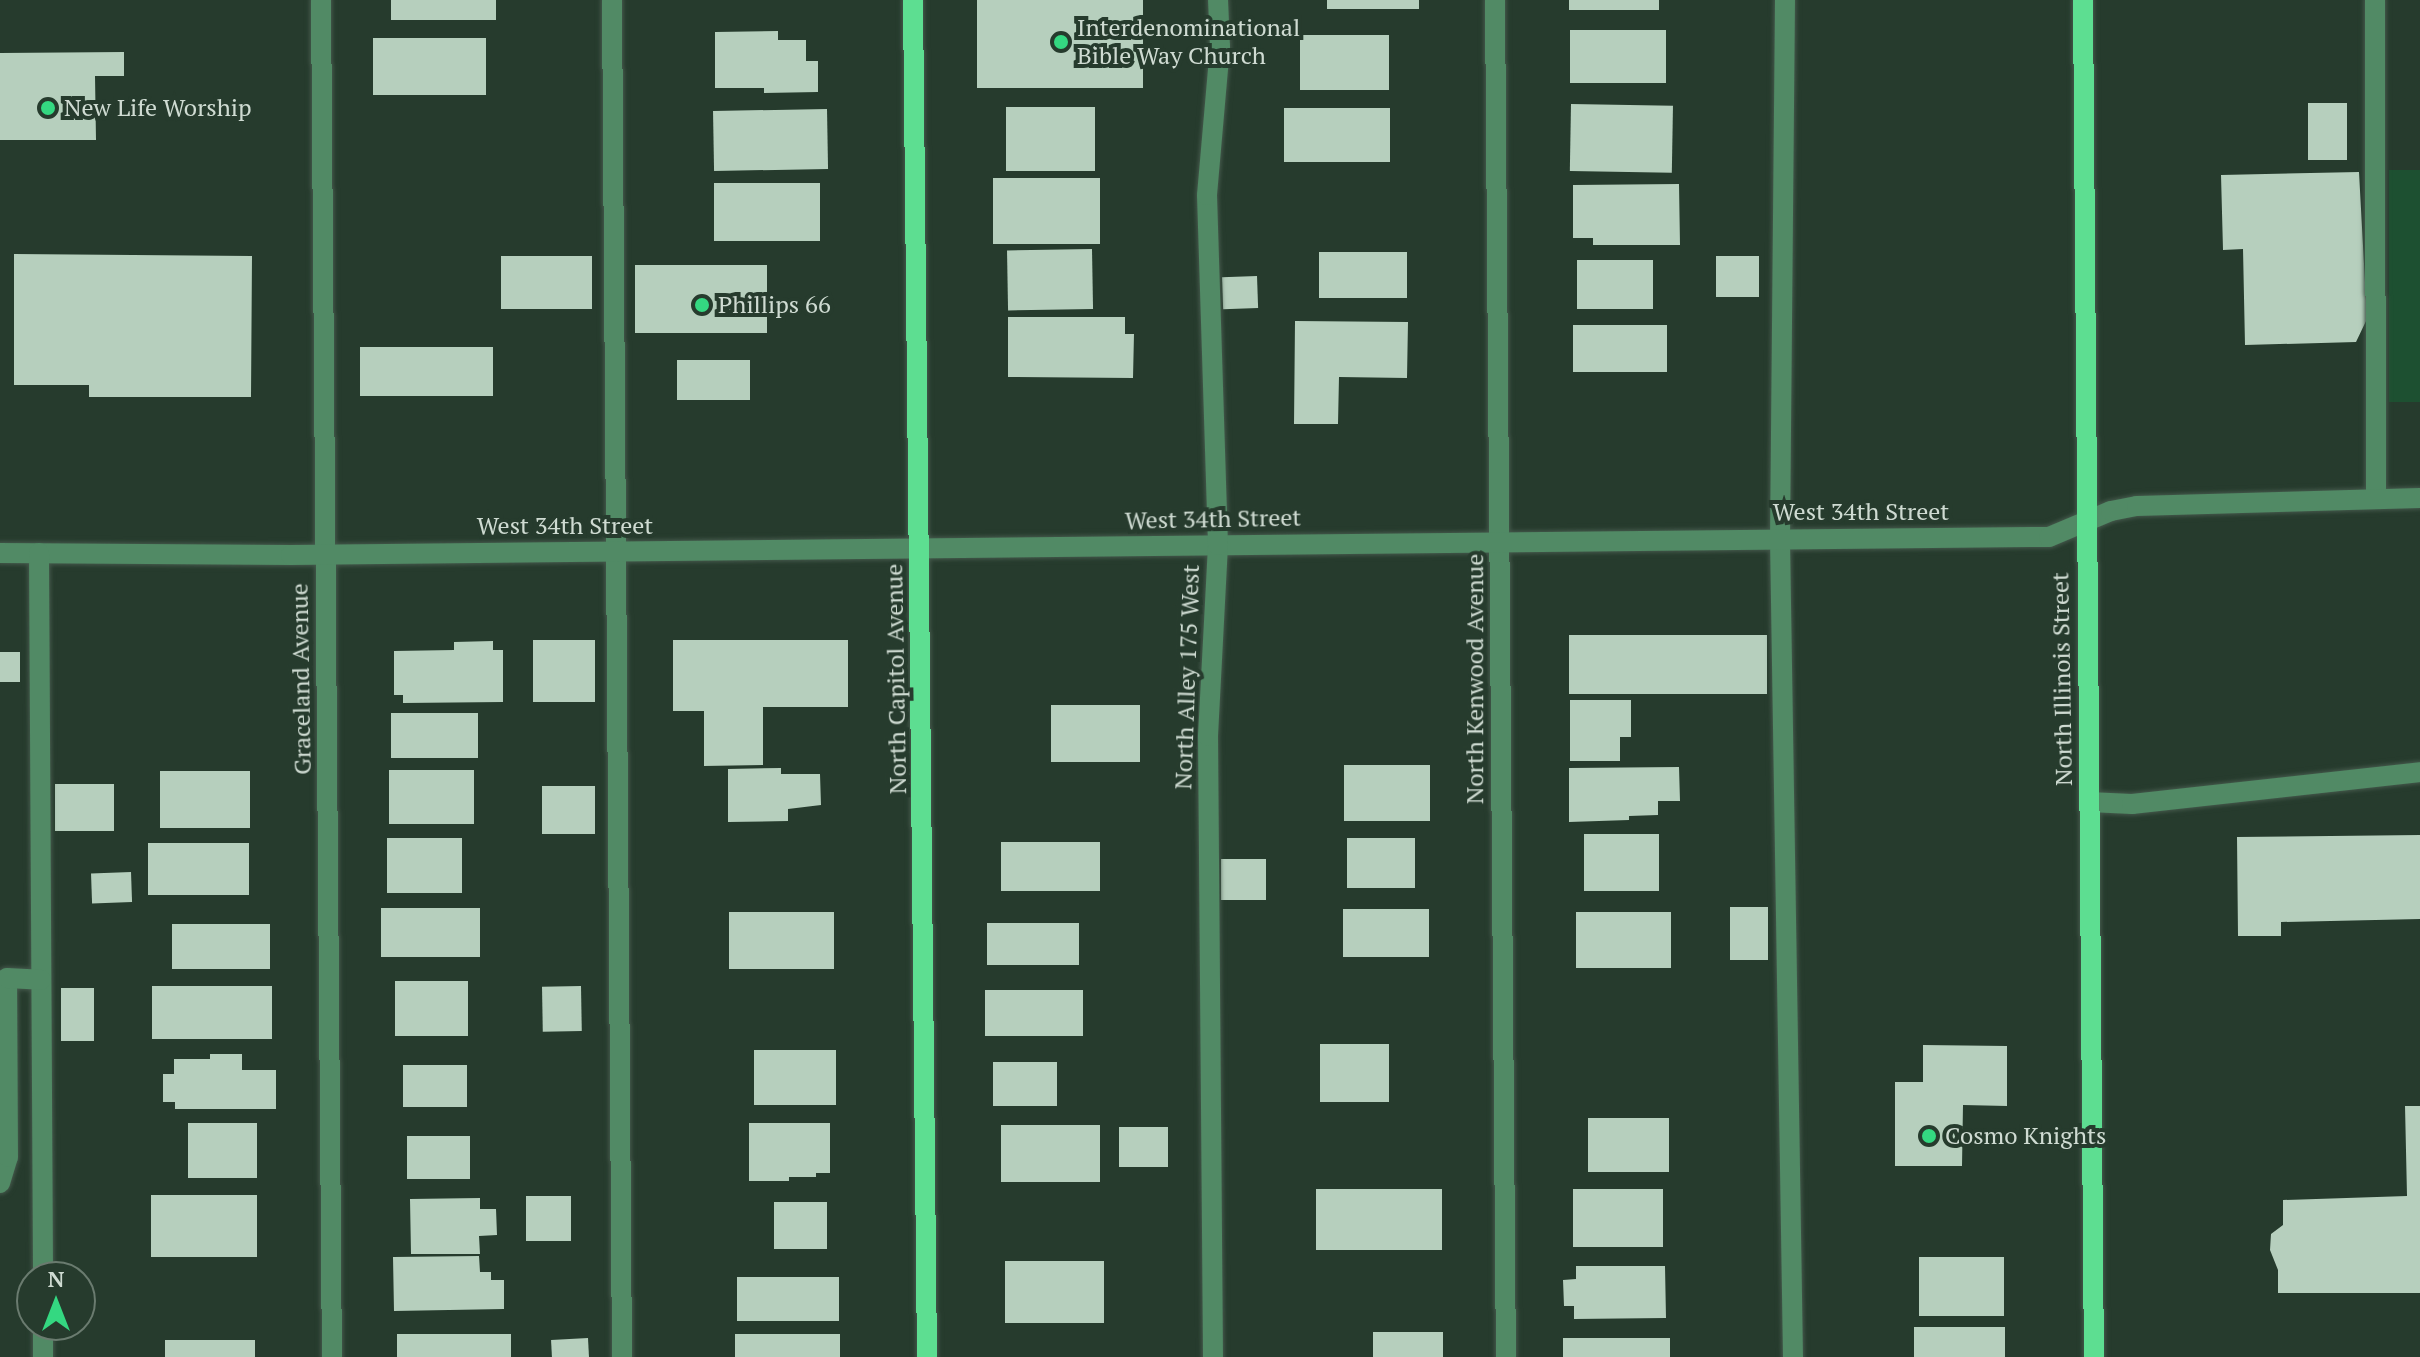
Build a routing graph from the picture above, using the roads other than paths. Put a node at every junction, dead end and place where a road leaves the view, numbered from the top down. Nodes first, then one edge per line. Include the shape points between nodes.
1 (321, 0) edge
2 (612, 0) edge
3 (913, 0) edge
4 (1218, 0) edge
5 (1495, 0) edge
6 (1785, 0) edge
7 (2083, 0) edge
8 (2375, 0) edge
9 (2420, 498) edge
10 (2376, 499) junction
11 (2087, 523) junction
12 (1780, 539) junction
13 (1500, 541) junction
14 (1218, 545) junction
15 (921, 549) junction
16 (614, 552) junction
17 (0, 553) edge
18 (39, 553) junction
19 (325, 554) junction
20 (2420, 772) edge
21 (2089, 802) junction
22 (4, 978) edge
23 (41, 980) junction
24 (0, 1183) edge
25 (43, 1261) edge
26 (332, 1357) edge
27 (622, 1357) edge
28 (927, 1357) edge
29 (1213, 1357) edge
30 (1506, 1357) edge
31 (1793, 1357) edge
32 (2094, 1357) edge

1 - 19 street, Graceland Avenue
2 - 16 street
3 - 15 main road, North Capitol Avenue
4 - 14 street, North Alley 175 West via 1220,47 1207,195
5 - 13 street, North Kenwood Avenue
6 - 12 street
7 - 11 main road, North Illinois Street
8 - 10 street
9 - 10 street, West 34th Street
10 - 11 street, West 34th Street via 2137,506
11 - 12 street, West 34th Street via 2049,537
11 - 21 main road, North Illinois Street
12 - 13 street, West 34th Street
12 - 31 street
13 - 14 street, West 34th Street
13 - 30 street, North Kenwood Avenue
14 - 15 street, West 34th Street
14 - 29 street, North Alley 175 West via 1208,736
15 - 16 street, West 34th Street
15 - 28 main road, North Capitol Avenue
16 - 19 street, West 34th Street
16 - 27 street
17 - 18 street, West 34th Street
18 - 19 street, West 34th Street
18 - 23 street
19 - 26 street, Graceland Avenue
20 - 21 street via 2139,803
21 - 32 main road, North Illinois Street
22 - 23 street
22 - 24 street via 8,1157
23 - 25 street

